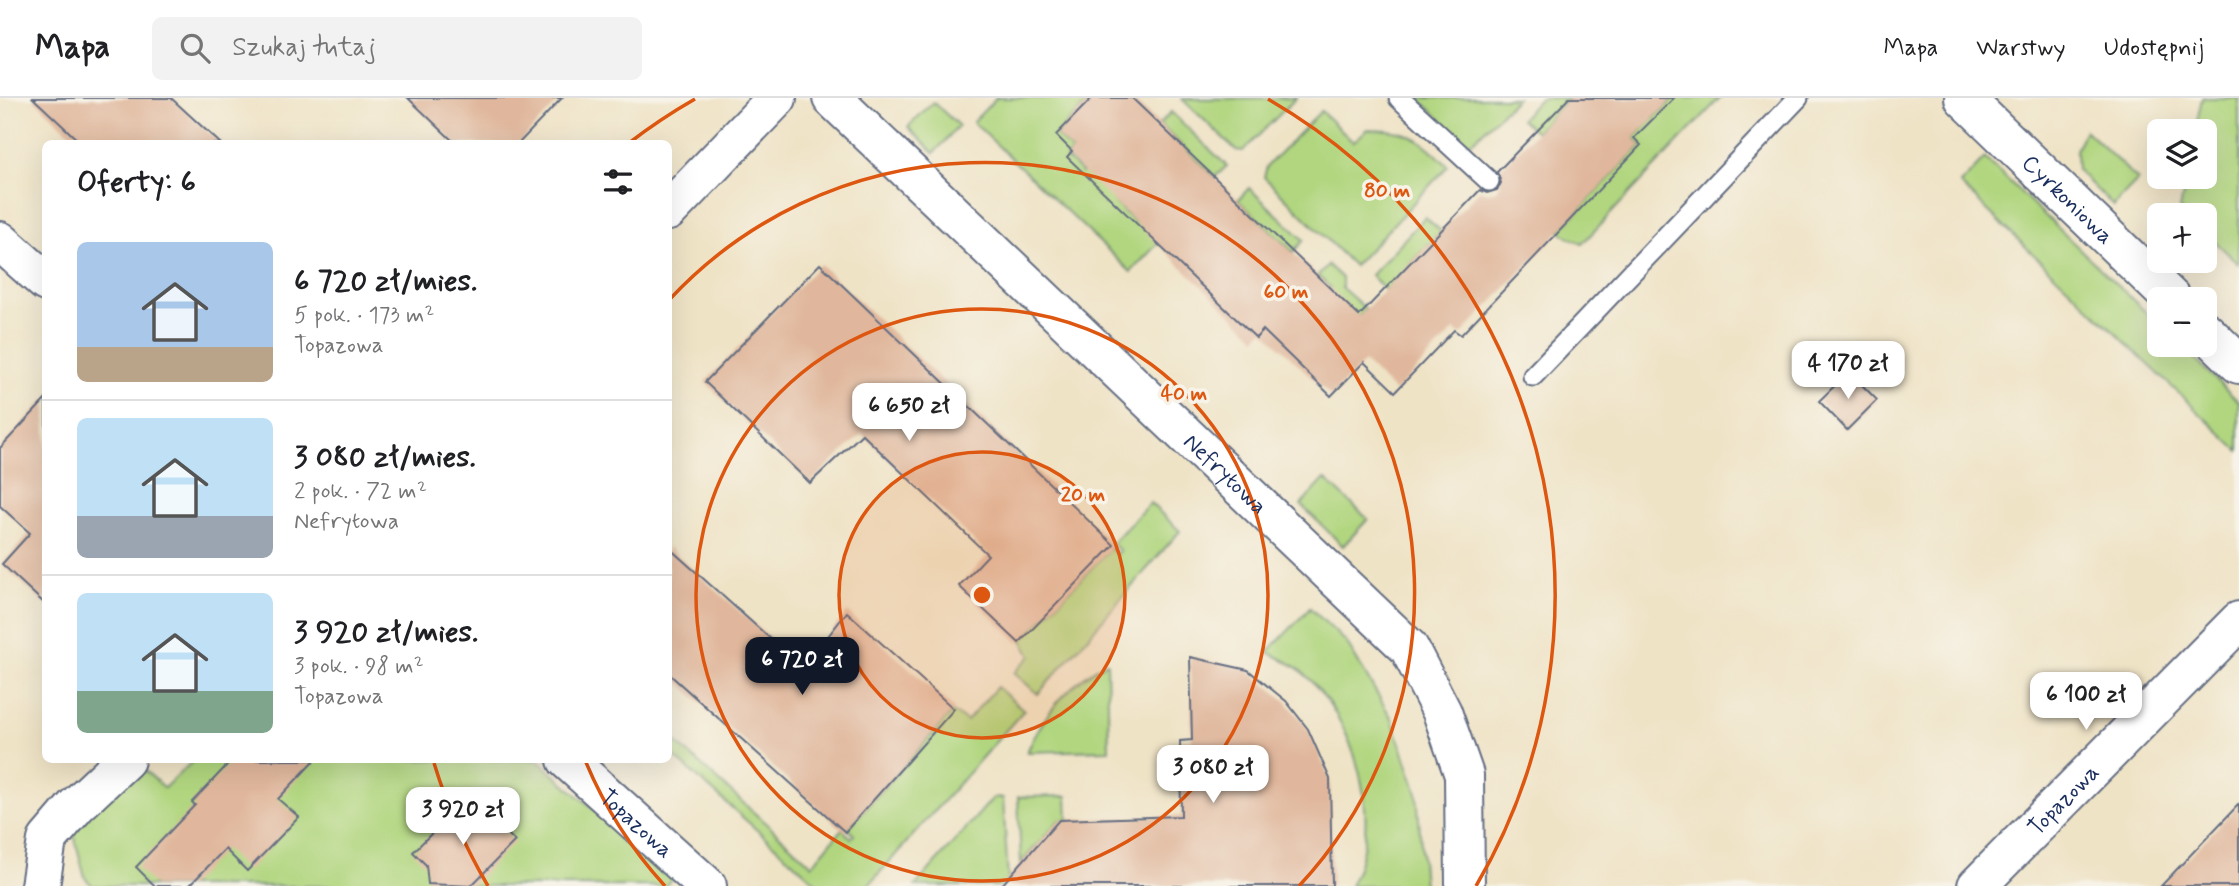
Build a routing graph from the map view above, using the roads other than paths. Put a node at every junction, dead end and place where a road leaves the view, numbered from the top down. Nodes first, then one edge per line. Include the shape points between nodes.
1 (777, 98) edge
2 (832, 98) edge
3 (1399, 98) edge
4 (1798, 98) edge
5 (1964, 98) edge
6 (1489, 181) dead end
7 (672, 207) edge
8 (0, 240) edge
9 (42, 278) edge
10 (2160, 287) edge
11 (2217, 343) edge
12 (2239, 364) edge
13 (1533, 376) dead end
14 (2239, 621) edge
15 (122, 763) edge
16 (570, 763) edge
17 (40, 886) edge
18 (707, 886) edge
19 (1465, 886) edge
20 (1977, 886) edge

1 - 7 street
2 - 19 street, Nefrytowa via 1409,648 1442,712 1464,775
3 - 6 lane
4 - 13 lane
5 - 10 street, Cyrkoniowa
8 - 9 street
11 - 12 street
14 - 20 street, Topazowa
15 - 17 street via 47,840
16 - 18 street, Topazowa

